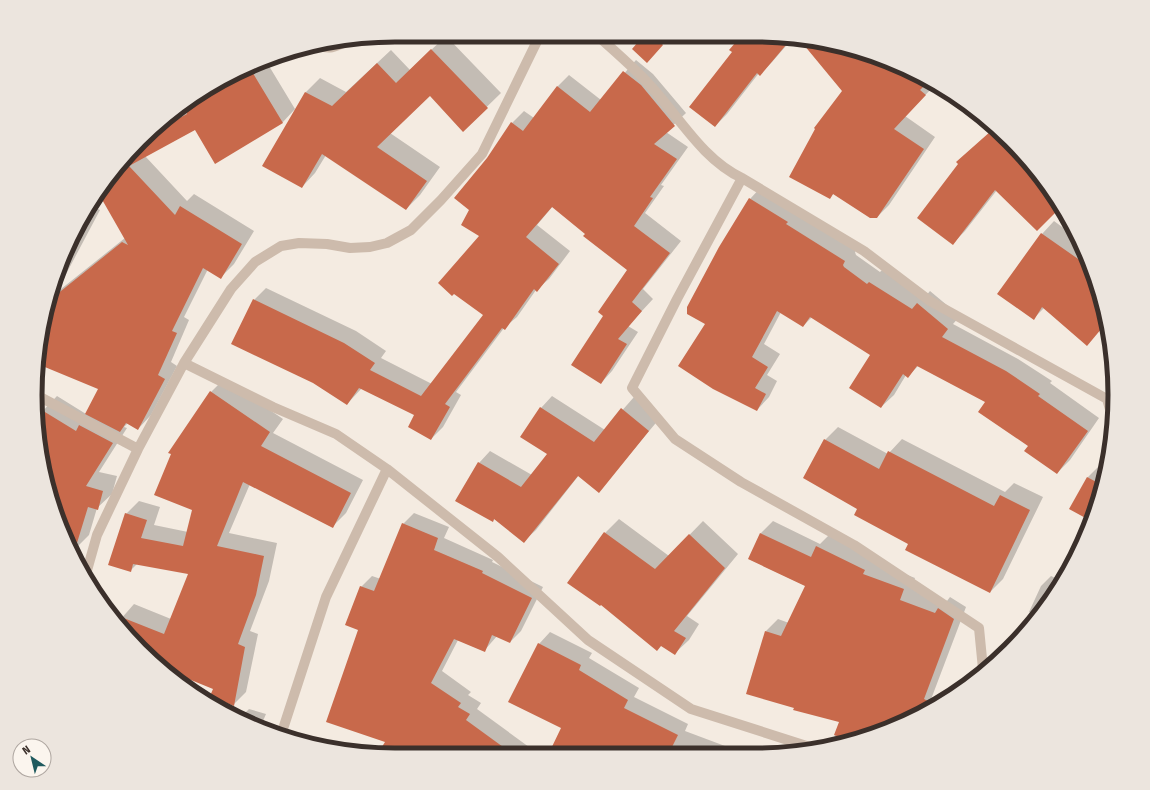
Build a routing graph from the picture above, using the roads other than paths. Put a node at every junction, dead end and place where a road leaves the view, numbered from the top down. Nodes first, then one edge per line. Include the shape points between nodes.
1 (537, 42) edge
2 (604, 42) edge
3 (742, 178) junction
4 (184, 363) junction
5 (42, 398) edge
6 (1108, 402) edge
7 (138, 449) junction
8 (387, 469) junction
9 (87, 569) edge
10 (983, 665) edge
11 (283, 729) edge
12 (799, 745) edge

1 - 4 street via 482,154 411,230 387,244 370,247 350,248 299,243 281,246 255,262 231,289
2 - 3 street via 646,81 707,152 727,171
3 - 6 street via 864,251 930,301
3 - 10 street via 632,388 675,439 741,482 854,545 979,628
4 - 7 street
4 - 8 street via 336,434
5 - 7 street
7 - 9 street via 97,535
8 - 11 street via 326,597
8 - 12 street via 498,557 588,640 691,709

